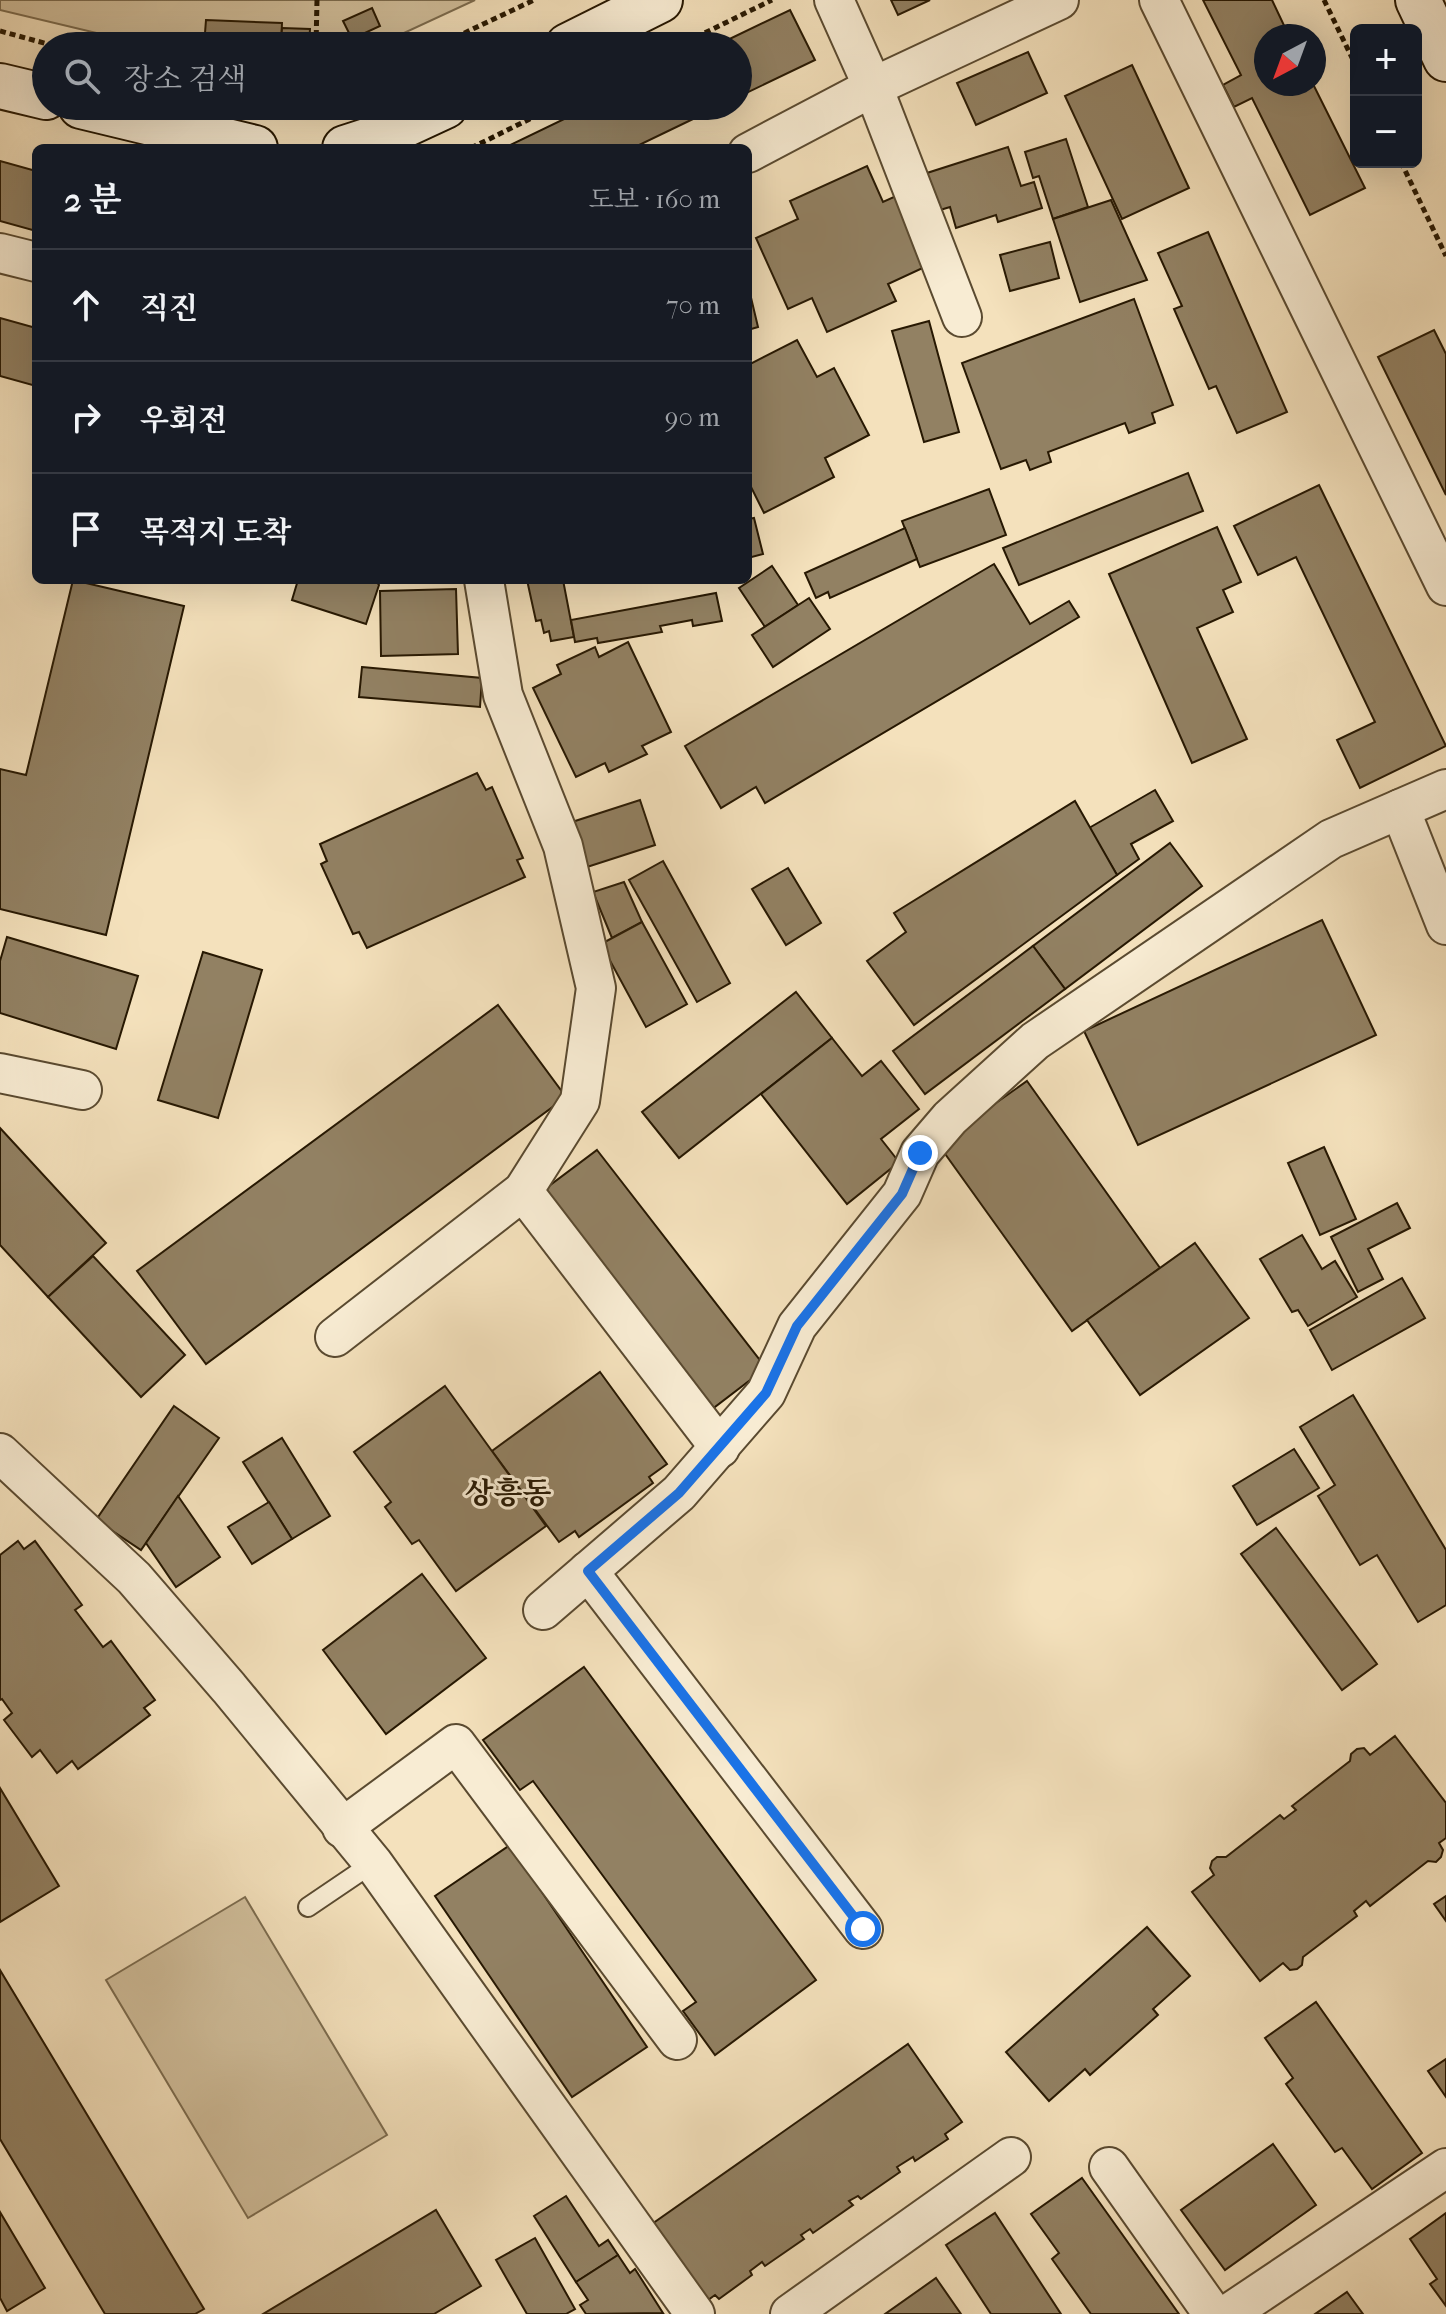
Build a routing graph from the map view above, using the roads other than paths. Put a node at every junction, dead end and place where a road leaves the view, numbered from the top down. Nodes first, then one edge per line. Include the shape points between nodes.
1 (660, 0) edge
2 (834, 0) edge
3 (1059, 0) edge
4 (1159, 0) edge
5 (1418, 0) edge
6 (596, 32) edge
7 (1446, 59) edge
8 (0, 86) edge
9 (873, 87) junction
10 (32, 94) edge
11 (139, 120) edge
12 (415, 120) edge
13 (238, 144) edge
14 (357, 144) edge
15 (752, 151) edge
16 (0, 253) edge
17 (32, 261) edge
18 (962, 317) dead end
19 (485, 584) edge
20 (1446, 586) edge
21 (1446, 789) edge
22 (1400, 809) junction
23 (1446, 925) edge
24 (0, 1073) edge
25 (82, 1090) dead end
26 (523, 1191) junction
27 (335, 1337) dead end
28 (720, 1448) junction
29 (0, 1453) edge
30 (588, 1571) junction
31 (543, 1610) dead end
32 (342, 1828) junction
33 (373, 1863) junction
34 (308, 1907) dead end
35 (863, 1929) dead end
36 (677, 2040) dead end
37 (1011, 2157) dead end
38 (1109, 2167) dead end
39 (1446, 2168) edge
40 (796, 2312) edge
41 (695, 2314) edge
42 (1213, 2314) edge
43 (1228, 2314) edge

1 - 6 street
2 - 9 street
3 - 9 street
4 - 20 street
5 - 7 street
8 - 10 street
9 - 15 street
9 - 18 street
11 - 13 street
12 - 14 street
16 - 17 street
19 - 26 street via 503,695 563,846 596,988 580,1101
21 - 22 street
22 - 23 street
22 - 28 street via 1331,839 1035,1041 950,1118 920,1153 902,1194 797,1326 766,1393
24 - 25 street
26 - 27 street
26 - 28 street
28 - 30 street via 679,1493
29 - 32 street via 134,1578
30 - 31 street
30 - 35 street
32 - 33 street
32 - 36 street via 456,1744
33 - 34 lane
33 - 41 street
37 - 40 street
38 - 42 street
39 - 43 street

